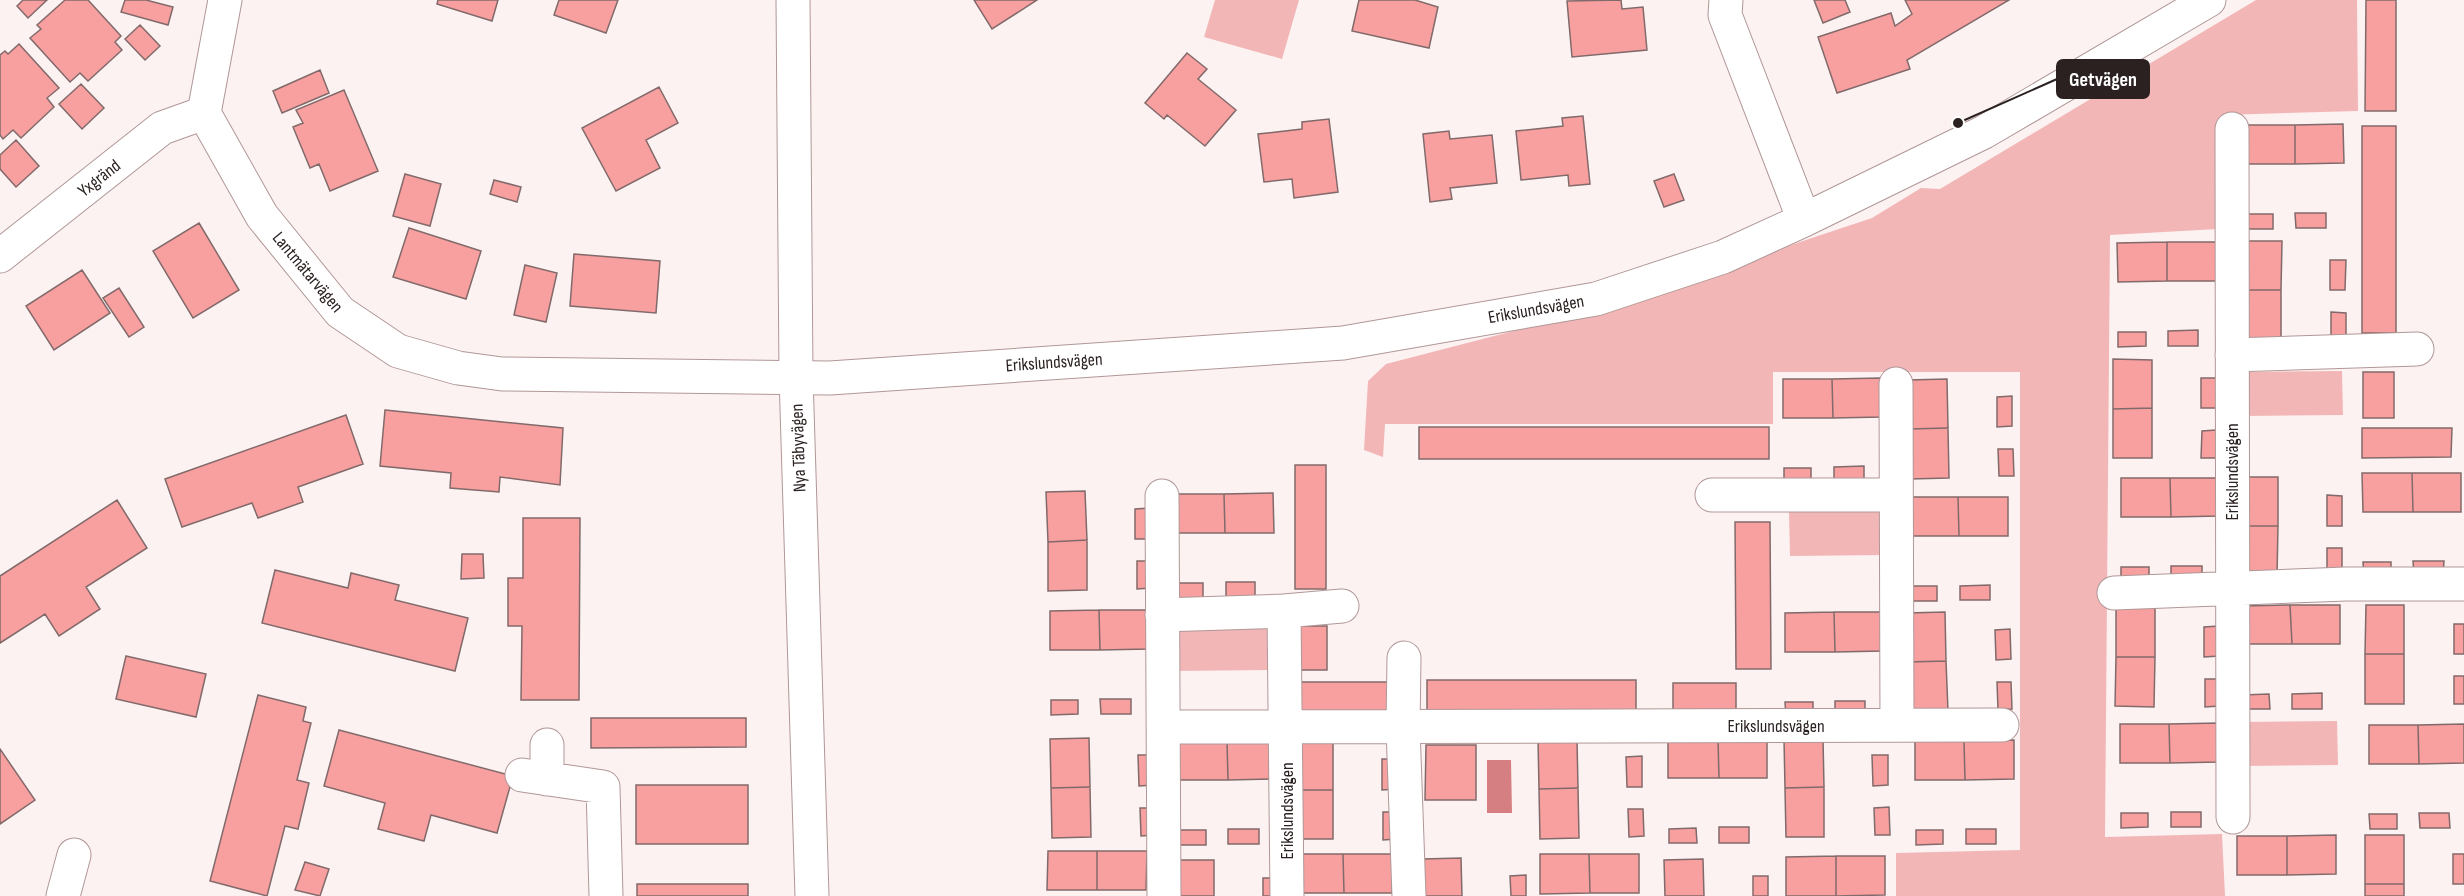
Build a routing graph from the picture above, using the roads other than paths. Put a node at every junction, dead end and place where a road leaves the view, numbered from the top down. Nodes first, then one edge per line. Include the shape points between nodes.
1 (225, 0) edge
2 (792, 0) edge
3 (1726, 0) edge
4 (2209, 0) edge
5 (204, 113) junction
6 (2232, 129) dead end
7 (1803, 220) junction
8 (0, 256) edge
9 (2417, 349) dead end
10 (2232, 355) junction
11 (796, 376) junction
12 (1896, 384) dead end
13 (1712, 495) dead end
14 (1896, 495) junction
15 (1162, 496) dead end
16 (2464, 584) edge
17 (2232, 588) junction
18 (2114, 593) dead end
19 (1342, 606) dead end
20 (1284, 611) junction
21 (1162, 615) junction
22 (1404, 658) dead end
23 (1897, 725) junction
24 (2002, 725) dead end
25 (1164, 727) junction
26 (1287, 727) junction
27 (1403, 728) junction
28 (547, 745) dead end
29 (2233, 817) dead end
30 (74, 855) dead end
31 (63, 896) edge
32 (606, 896) edge
33 (812, 896) edge
34 (1164, 896) edge
35 (1287, 896) edge
36 (1408, 896) edge

1 - 5 street
2 - 11 street, Nya Täbyvägen
3 - 7 street via 1725,15
4 - 7 street, Erikslundsvägen via 1984,132
5 - 8 street, Yxgränd via 162,128
5 - 11 street, Lantmätarvägen via 262,216 340,312 398,351 458,368 502,374
6 - 10 street, Erikslundsvägen
7 - 11 street, Erikslundsvägen via 1723,257 1596,299 1343,343 830,378
9 - 10 street
10 - 17 street, Erikslundsvägen
11 - 33 street, Nya Täbyvägen
12 - 14 street
13 - 14 street
14 - 23 street
15 - 21 street
16 - 17 street
17 - 18 street
17 - 29 street, Erikslundsvägen
19 - 20 street
20 - 21 street
20 - 26 street, Erikslundsvägen
21 - 25 street
22 - 27 street
23 - 24 street, Erikslundsvägen
23 - 27 street, Erikslundsvägen
25 - 26 street, Erikslundsvägen
25 - 34 street
26 - 27 street, Erikslundsvägen
26 - 35 street, Erikslundsvägen
27 - 36 street
28 - 32 street via 534,777 603,786
30 - 31 street

